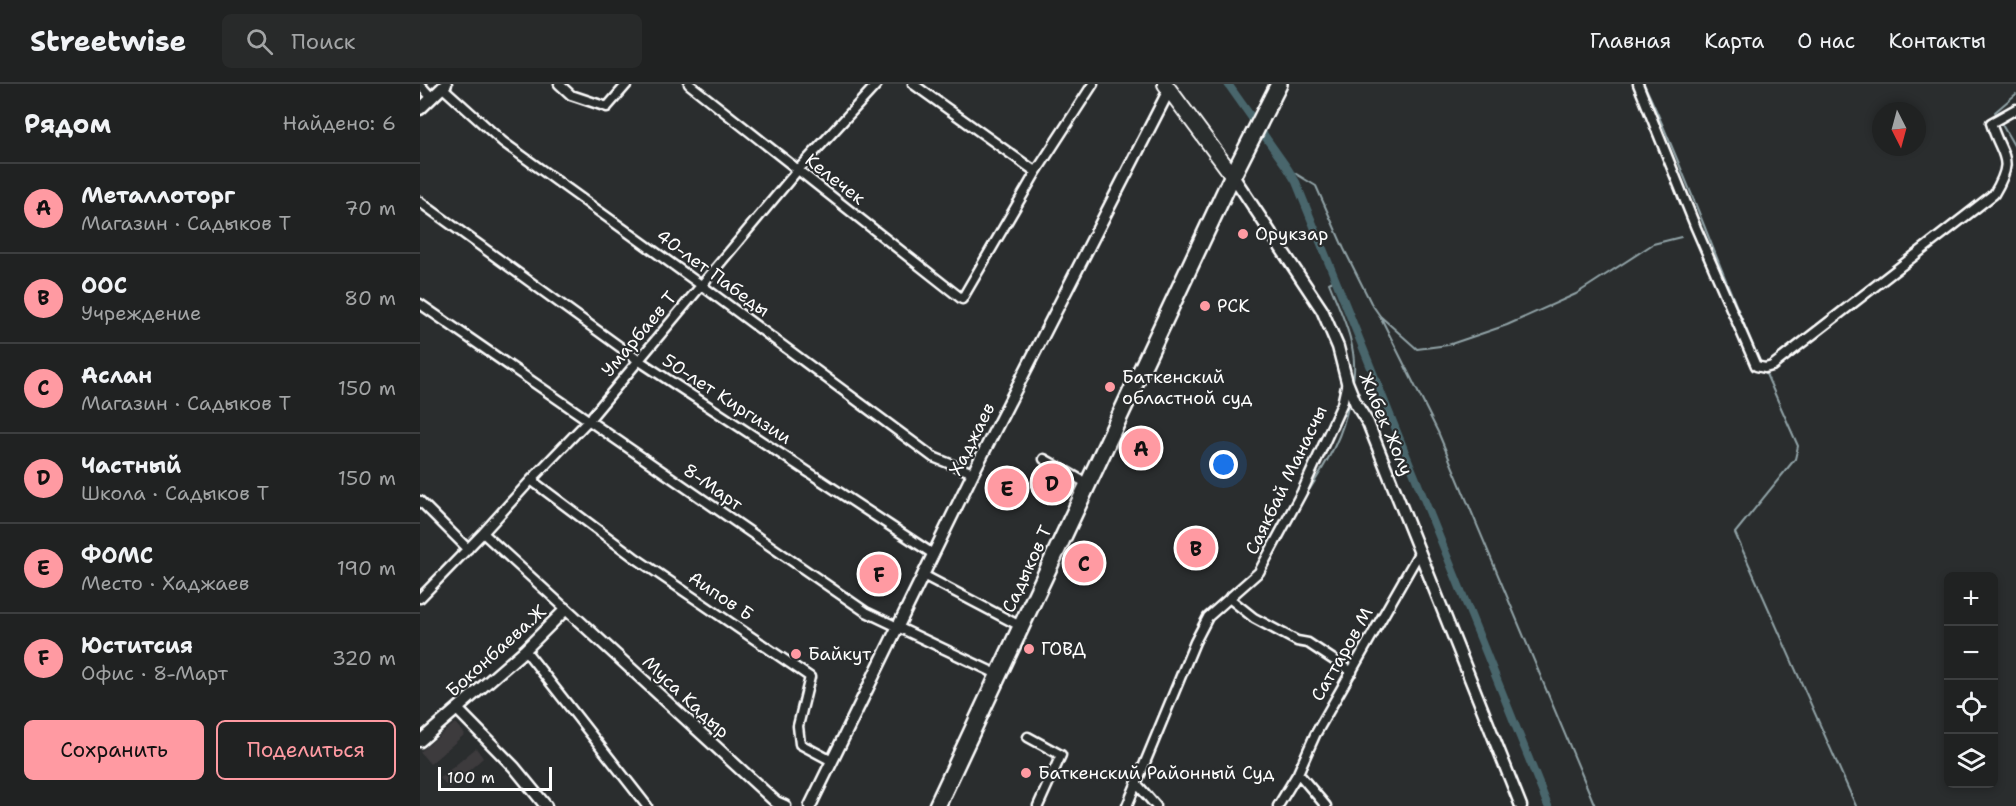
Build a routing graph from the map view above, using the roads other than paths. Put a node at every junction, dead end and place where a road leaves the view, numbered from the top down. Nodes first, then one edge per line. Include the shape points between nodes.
1 (559, 84) edge
2 (627, 84) edge
3 (689, 84) edge
4 (877, 84) edge
5 (914, 84) edge
6 (1093, 84) edge
7 (1279, 84) edge
8 (1638, 84) edge
9 (420, 85) edge
10 (444, 86) edge
11 (1167, 87) edge
12 (432, 98) junction
13 (420, 109) edge
14 (2016, 109) edge
15 (797, 171) junction
16 (1036, 172) junction
17 (1230, 180) junction
18 (420, 201) edge
19 (701, 285) junction
20 (420, 304) edge
21 (638, 360) junction
22 (1347, 382) junction
23 (588, 421) junction
24 (1044, 459) dead end
25 (973, 473) junction
26 (531, 480) junction
27 (1088, 484) junction
28 (420, 501) edge
29 (483, 534) junction
30 (468, 549) junction
31 (1419, 553) junction
32 (933, 554) junction
33 (923, 575) junction
34 (420, 598) edge
35 (1229, 598) junction
36 (566, 609) junction
37 (897, 627) junction
38 (1022, 627) junction
39 (525, 650) junction
40 (1352, 672) junction
41 (999, 675) junction
42 (457, 709) junction
43 (1028, 737) dead end
44 (420, 741) edge
45 (832, 761) junction
46 (1298, 773) junction
47 (1137, 784) junction
48 (546, 806) edge
49 (647, 806) edge
50 (785, 806) edge
51 (810, 806) edge
52 (937, 806) edge
53 (1038, 806) edge
54 (1127, 806) edge
55 (1156, 806) edge
56 (1278, 806) edge
57 (1326, 806) edge
58 (1521, 806) edge

1 - 2 street via 571,95 607,107
3 - 15 street, Келечек
4 - 15 street, Умарбаев Т
5 - 16 street
6 - 16 street
7 - 17 highway, Садыков Т
8 - 14 street via 1756,366 1764,368 1772,366 1994,194 2007,160 1991,123
9 - 12 street
10 - 12 street
10 - 19 street, 40-лет Пабеды via 503,142
11 - 17 main road, Жибек Жолу
11 - 25 street, Хаджаев
12 - 13 street
15 - 16 street, Келечек via 962,298
15 - 19 street, Умарбаев Т
17 - 22 street, Жибек Жолу via 1322,310
17 - 27 highway, Садыков Т
18 - 21 street, 50-лет Киргизии
19 - 21 street, Умарбаев Т
19 - 25 street, 40-лет Пабеды via 933,457
20 - 23 street, 8-Март
21 - 23 street, Умарбаев Т
21 - 32 street, 50-лет Киргизии
22 - 31 street, Жибек Жолу via 1368,423
22 - 35 street, Саякбай Манасчы via 1342,404 1302,492 1259,572
23 - 26 street, Умарбаев Т
23 - 37 street, 8-Март via 866,612
24 - 27 street
25 - 32 street, Хаджаев
26 - 29 street, Умарбаев Т
26 - 45 street, Аипов Б via 810,677 798,726 800,744
27 - 38 highway, Садыков Т
28 - 30 street
29 - 30 street, Умарбаев Т
29 - 36 street
30 - 34 street, Умарбаев Т
31 - 40 street, Саттаров М
31 - 58 street, Жибек Жолу
32 - 33 street, Хаджаев
33 - 37 street, Хаджаев
33 - 38 street
35 - 40 street via 1254,618 1297,642 1308,643
35 - 47 street, Саякбай Манасчы via 1208,617 1195,642
36 - 39 street, Боконбаева.Ж
36 - 50 street, Муса Кадыр via 776,802
37 - 41 street, 8-Март
37 - 45 street, Хаджаев
38 - 41 highway, Садыков Т
39 - 42 street, Боконбаева.Ж
39 - 49 street
40 - 46 street, Саттаров М
41 - 52 highway, Садыков Т
42 - 44 street, Боконбаева.Ж
42 - 48 street
43 - 53 street via 1061,755
45 - 51 street, Хаджаев
46 - 56 street, Саттаров М
46 - 57 street
47 - 54 street, Саякбай Манасчы
47 - 55 street

